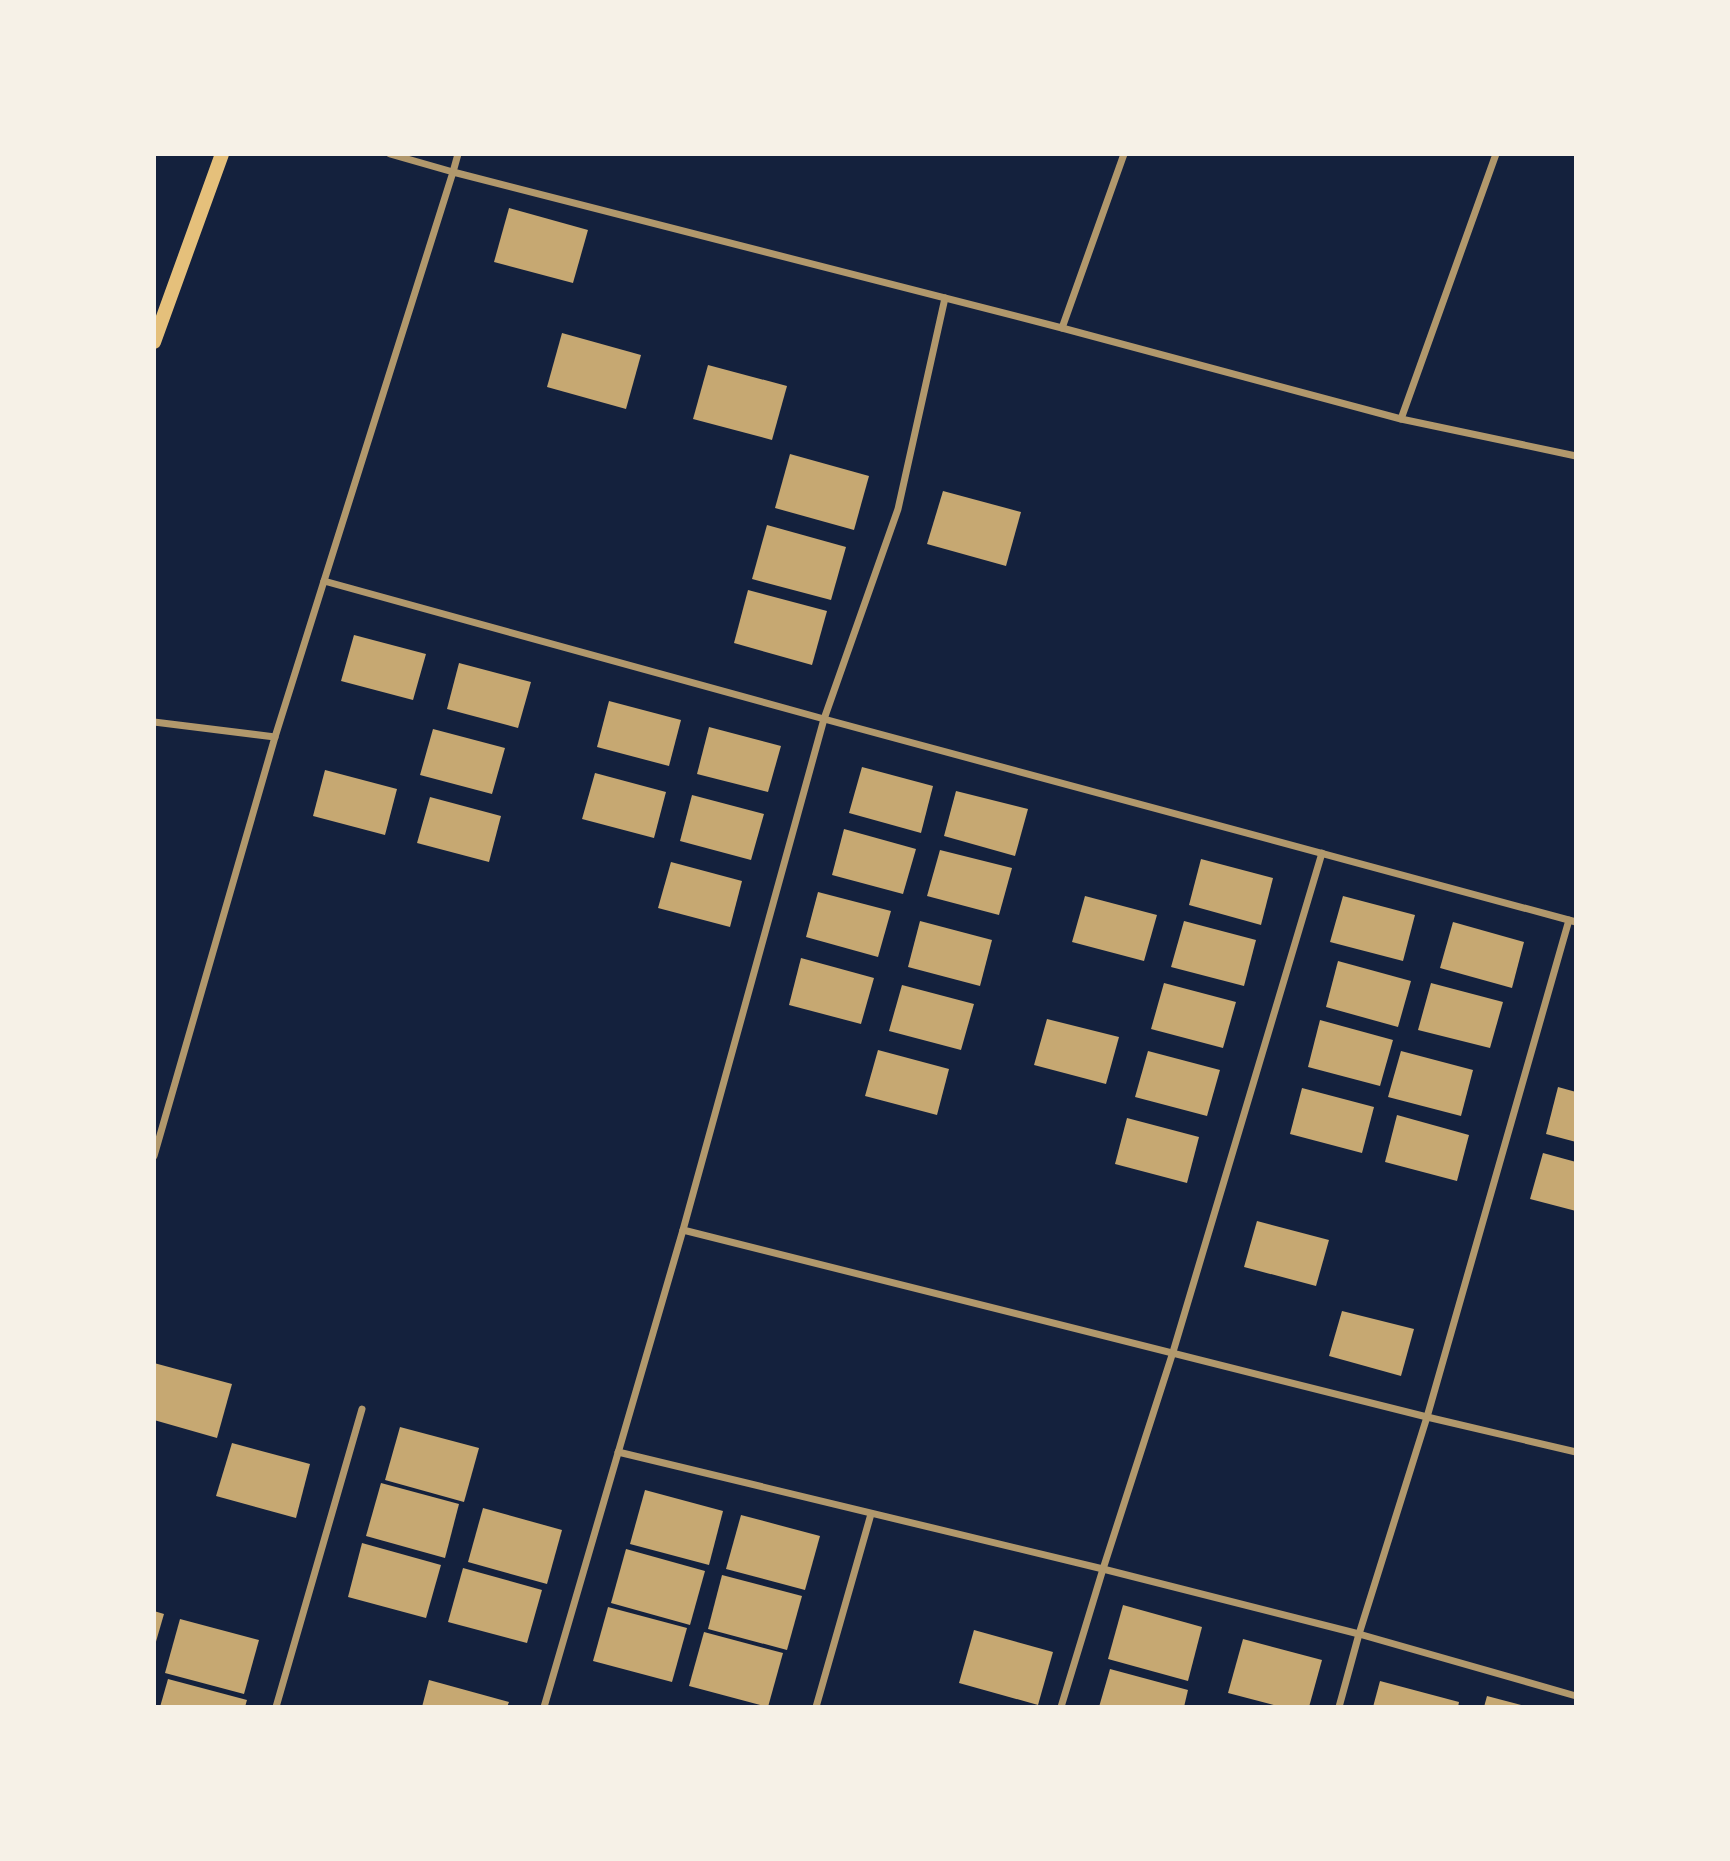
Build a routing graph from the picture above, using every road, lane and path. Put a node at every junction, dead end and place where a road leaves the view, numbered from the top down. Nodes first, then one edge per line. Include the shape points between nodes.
1 (222, 154) edge
2 (390, 154) edge
3 (458, 154) edge
4 (1124, 154) edge
5 (1496, 154) edge
6 (453, 172) junction
7 (946, 298) junction
8 (1062, 328) junction
9 (154, 342) edge
10 (1402, 419) junction
11 (1576, 457) edge
12 (324, 581) junction
13 (824, 719) junction
14 (154, 722) edge
15 (275, 737) junction
16 (1322, 853) junction
17 (1572, 920) edge
18 (154, 1156) edge
19 (683, 1230) junction
20 (1173, 1352) junction
21 (362, 1409) dead end
22 (1427, 1417) junction
23 (618, 1452) junction
24 (1576, 1452) edge
25 (871, 1514) junction
26 (1103, 1569) junction
27 (1359, 1634) junction
28 (1576, 1696) edge
29 (276, 1707) edge
30 (544, 1707) edge
31 (816, 1707) edge
32 (1061, 1707) edge
33 (1339, 1707) edge

1 - 9 main road
2 - 6 street
3 - 6 street
4 - 8 street
5 - 10 street
6 - 7 street
6 - 12 street
7 - 8 street
7 - 13 street via 898,509
8 - 10 street
10 - 11 street
12 - 13 street
12 - 15 street
13 - 16 street
13 - 19 street
14 - 15 street
15 - 18 street
16 - 17 street
16 - 20 street
17 - 22 street
19 - 20 street
19 - 23 street
20 - 22 street
20 - 26 street
21 - 29 street
22 - 24 street
22 - 27 street
23 - 25 street
23 - 30 street
25 - 26 street
25 - 31 street
26 - 27 street
26 - 32 street
27 - 28 street
27 - 33 street

